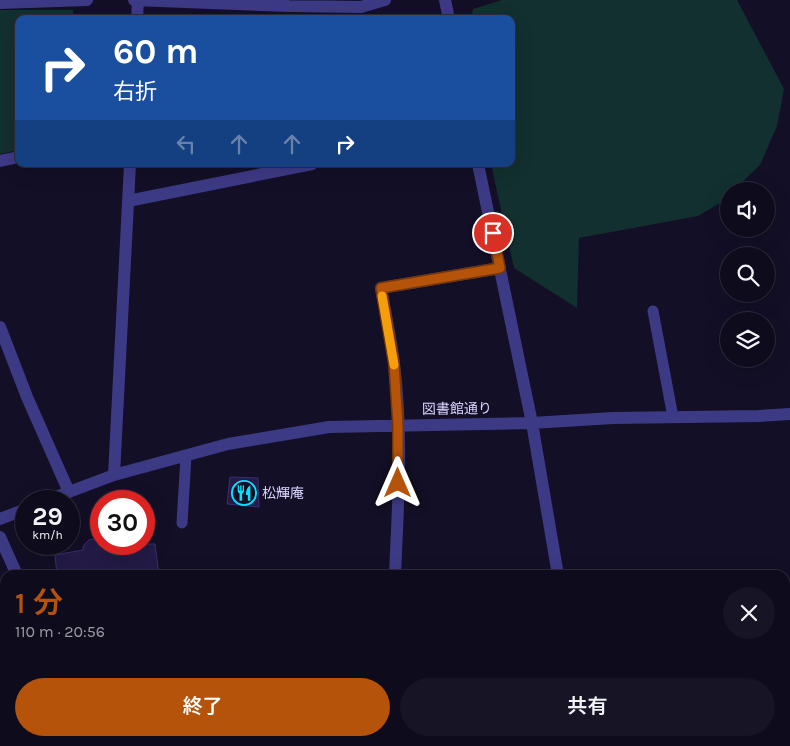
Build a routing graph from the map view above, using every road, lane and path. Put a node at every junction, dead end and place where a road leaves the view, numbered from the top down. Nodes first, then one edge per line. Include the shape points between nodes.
1 (87, 0) edge
2 (136, 0) edge
3 (385, 0) edge
4 (445, 0) edge
5 (196, 1) edge
6 (0, 3) edge
7 (312, 3) edge
8 (291, 13) edge
9 (137, 15) edge
10 (447, 15) edge
11 (15, 158) edge
12 (0, 161) edge
13 (130, 167) edge
14 (297, 167) edge
15 (479, 167) edge
16 (128, 201) junction
17 (500, 268) junction
18 (653, 311) dead end
19 (0, 327) edge
20 (790, 414) edge
21 (673, 417) junction
22 (532, 423) junction
23 (398, 425) junction
24 (186, 456) junction
25 (114, 475) junction
26 (68, 490) edge
27 (74, 490) edge
28 (15, 513) edge
29 (0, 519) edge
30 (182, 523) dead end
31 (0, 538) edge
32 (16, 570) edge
33 (395, 570) edge
34 (557, 570) edge

1 - 6 street
2 - 5 street
2 - 9 street
3 - 7 street via 361,7
4 - 10 street
5 - 8 street
7 - 8 street
11 - 12 street
13 - 16 street
14 - 16 street
15 - 17 street
16 - 25 street
17 - 22 street
17 - 23 street via 381,288 394,364
18 - 21 lane
19 - 26 street
20 - 21 street, 図書館通り
21 - 22 street, 図書館通り
22 - 23 street, 図書館通り
22 - 34 street
23 - 24 street, 図書館通り via 330,427 228,444
23 - 33 street
24 - 25 street, 図書館通り
24 - 30 lane
25 - 27 street, 図書館通り
28 - 29 street
31 - 32 street

